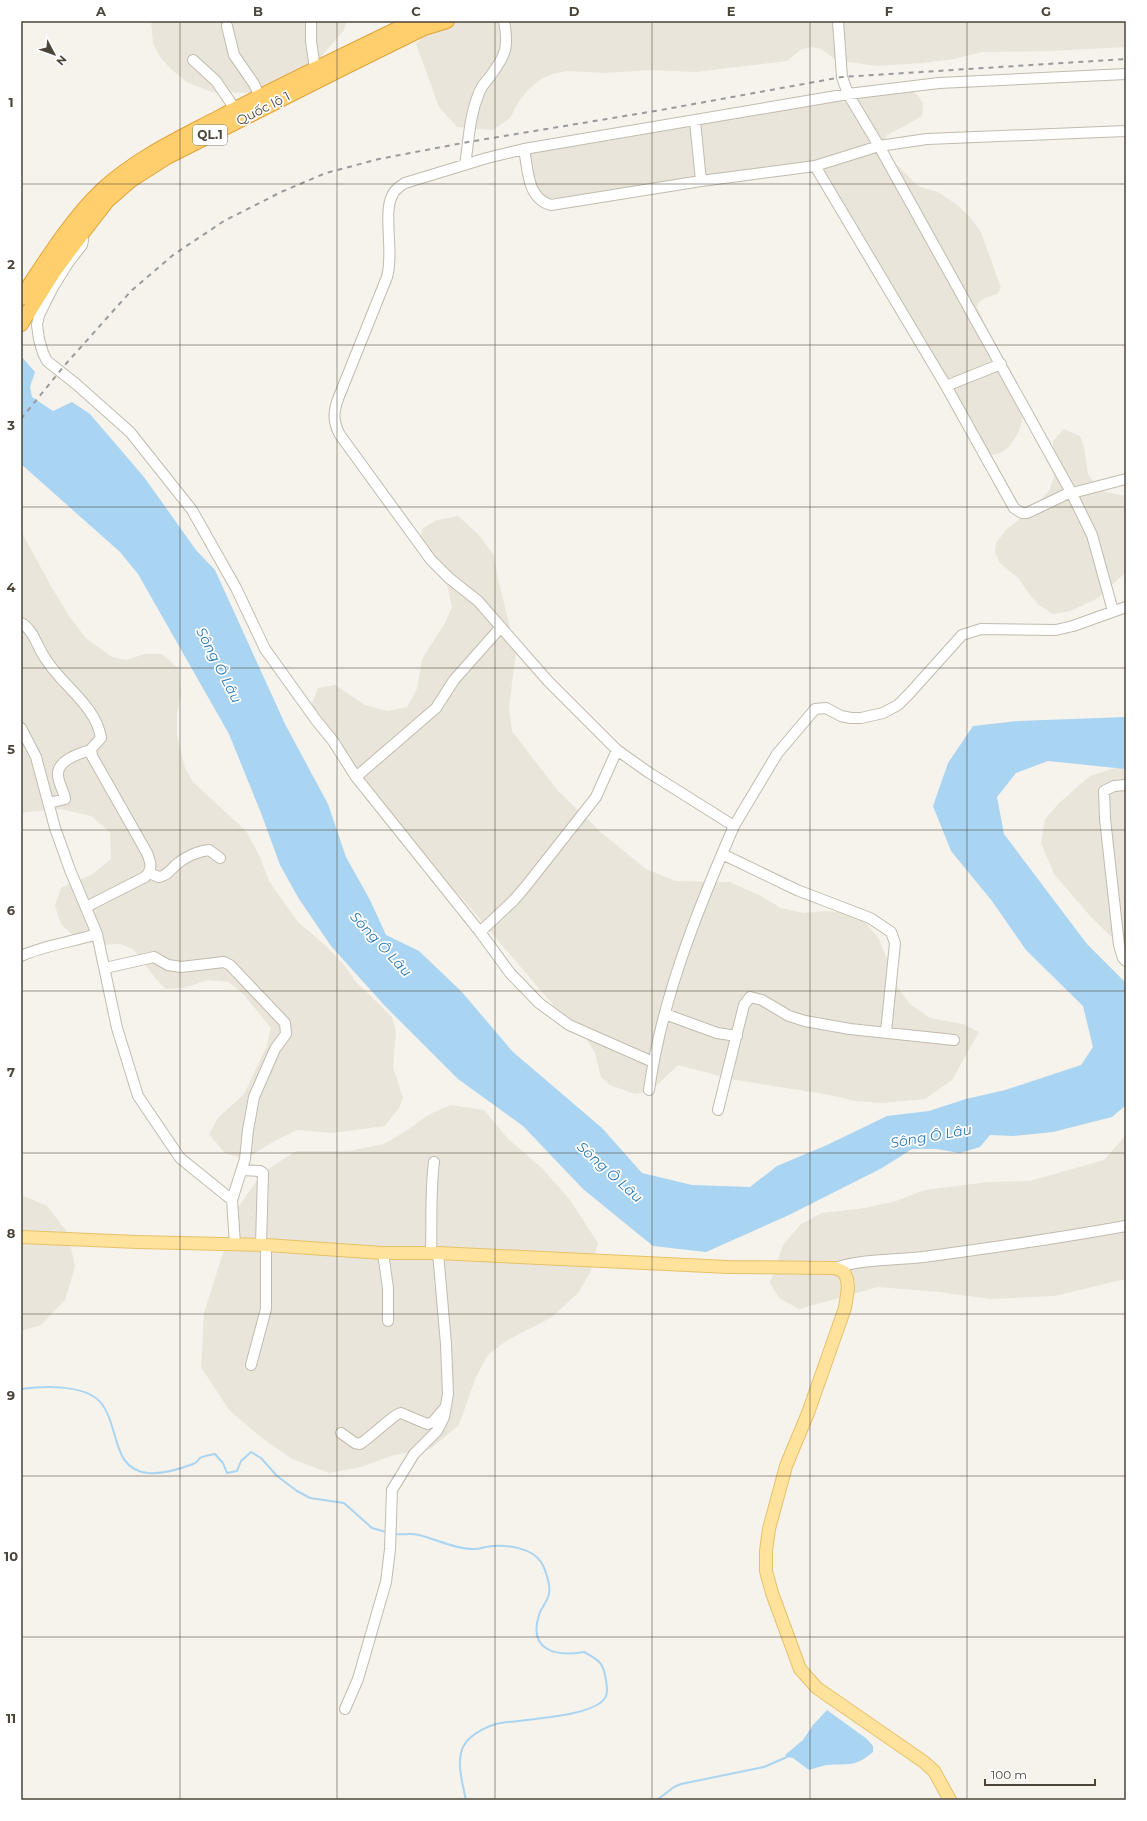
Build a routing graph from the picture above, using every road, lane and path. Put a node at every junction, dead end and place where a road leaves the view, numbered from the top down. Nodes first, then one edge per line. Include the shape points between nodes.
1 (311, 21) edge
2 (414, 21) edge
3 (447, 21) edge
4 (504, 21) edge
5 (838, 21) edge
6 (227, 26) dead end
7 (193, 60) dead end
8 (315, 69) junction
9 (1126, 74) edge
10 (848, 94) junction
11 (260, 97) junction
12 (235, 109) junction
13 (695, 121) junction
14 (1126, 130) edge
15 (879, 146) junction
16 (524, 149) junction
17 (465, 165) junction
18 (815, 166) junction
19 (701, 181) junction
20 (83, 232) junction
21 (21, 298) edge
22 (24, 320) edge
23 (1001, 364) junction
24 (946, 386) junction
25 (1126, 479) edge
26 (1072, 492) junction
27 (1126, 607) edge
28 (1113, 611) junction
29 (21, 623) edge
30 (501, 627) junction
31 (21, 728) edge
32 (91, 750) junction
33 (616, 750) junction
34 (356, 777) junction
35 (1126, 785) edge
36 (49, 804) junction
37 (734, 826) junction
38 (722, 854) junction
39 (220, 858) dead end
40 (149, 873) junction
41 (86, 907) junction
42 (480, 932) junction
43 (97, 934) junction
44 (21, 956) edge
45 (1126, 961) edge
46 (105, 968) junction
47 (665, 1014) junction
48 (886, 1032) junction
49 (738, 1036) junction
50 (954, 1040) dead end
51 (653, 1062) junction
52 (649, 1090) dead end
53 (718, 1110) dead end
54 (434, 1162) dead end
55 (242, 1170) junction
56 (232, 1200) junction
57 (1126, 1226) edge
58 (21, 1237) edge
59 (235, 1244) junction
60 (263, 1245) junction
61 (383, 1253) junction
62 (434, 1253) junction
63 (836, 1268) junction
64 (388, 1321) dead end
65 (251, 1365) dead end
66 (446, 1406) junction
67 (341, 1433) dead end
68 (345, 1709) dead end
69 (950, 1800) edge

1 - 8 street
2 - 8 highway, Quốc lộ 1 / QL.1
3 - 20 highway, Quốc lộ 1 / QL.1 via 424,28 167,157 131,180 107,201
4 - 17 street via 508,36 507,46 480,90 472,110
5 - 10 street via 842,77
6 - 11 street via 234,55
7 - 12 street via 216,81
8 - 11 highway, Quốc lộ 1 / QL.1
9 - 10 street via 939,83
10 - 13 street
10 - 15 street
11 - 12 highway, Quốc lộ 1 / QL.1
12 - 21 highway, Quốc lộ 1 / QL.1 via 143,158 102,190 42,265
13 - 16 street
13 - 19 street
14 - 15 street via 927,139
15 - 18 street
15 - 23 street
16 - 17 street
16 - 19 street via 535,195 541,202 551,205
17 - 30 street via 405,183 392,194 389,208 389,270 338,399 334,422 340,435 431,560 478,601
18 - 19 street
18 - 24 street
20 - 22 highway, Quốc lộ 1 / QL.1 via 54,271
20 - 34 street via 82,245 53,286 39,315 38,340 47,361 130,432 192,510 236,588 265,649 333,741
23 - 24 street
23 - 26 street
24 - 26 street via 1014,508 1027,513
25 - 26 street
26 - 28 street via 1092,535
27 - 28 street
28 - 37 street via 1056,630 981,628 956,640 909,694 887,711 851,718 826,708 815,709 777,754
29 - 32 street via 29,629 50,667 81,700 94,719 101,738
30 - 33 street via 548,681
30 - 34 street via 454,680 436,708
31 - 36 street via 36,757
32 - 36 street via 75,755 61,766 58,774 65,798
32 - 40 street via 147,853 151,868
33 - 37 street
33 - 42 street via 596,797 522,890
34 - 42 street
35 - 45 street via 1114,786 1104,791 1119,946
36 - 41 street via 70,870
37 - 38 street
38 - 47 street via 691,930
38 - 48 street via 797,890 870,918 891,932 895,942
39 - 40 street via 209,850 203,850 177,864 166,875 159,877
40 - 41 street
41 - 43 street
42 - 51 street via 515,978 555,1016 583,1032
43 - 44 street
43 - 46 street
46 - 55 street via 154,957 168,965 181,968 224,962 230,965 284,1020 286,1034 275,1048 254,1097
46 - 56 street via 117,1028 142,1103 180,1158
47 - 49 street via 717,1033
47 - 51 street
48 - 49 street via 805,1021 789,1016 762,1000 750,997 744,1005
48 - 50 street
49 - 53 street
51 - 52 street
54 - 62 street via 431,1184
55 - 56 street
55 - 60 street via 260,1171 263,1174
56 - 59 street
57 - 63 street via 923,1257 852,1263
58 - 59 main road
59 - 60 main road
60 - 61 main road
60 - 65 street via 266,1309
61 - 62 main road
61 - 64 street via 388,1288
62 - 63 main road via 728,1267
62 - 66 street via 446,1344
63 - 69 main road via 844,1272 847,1279 845,1308 808,1413 786,1466 769,1530 766,1571 800,1669 807,1678 924,1762 934,1771
66 - 67 street via 433,1422 427,1424 397,1413 386,1425 360,1444
66 - 68 street via 437,1431 414,1454 392,1490 386,1582 358,1679

